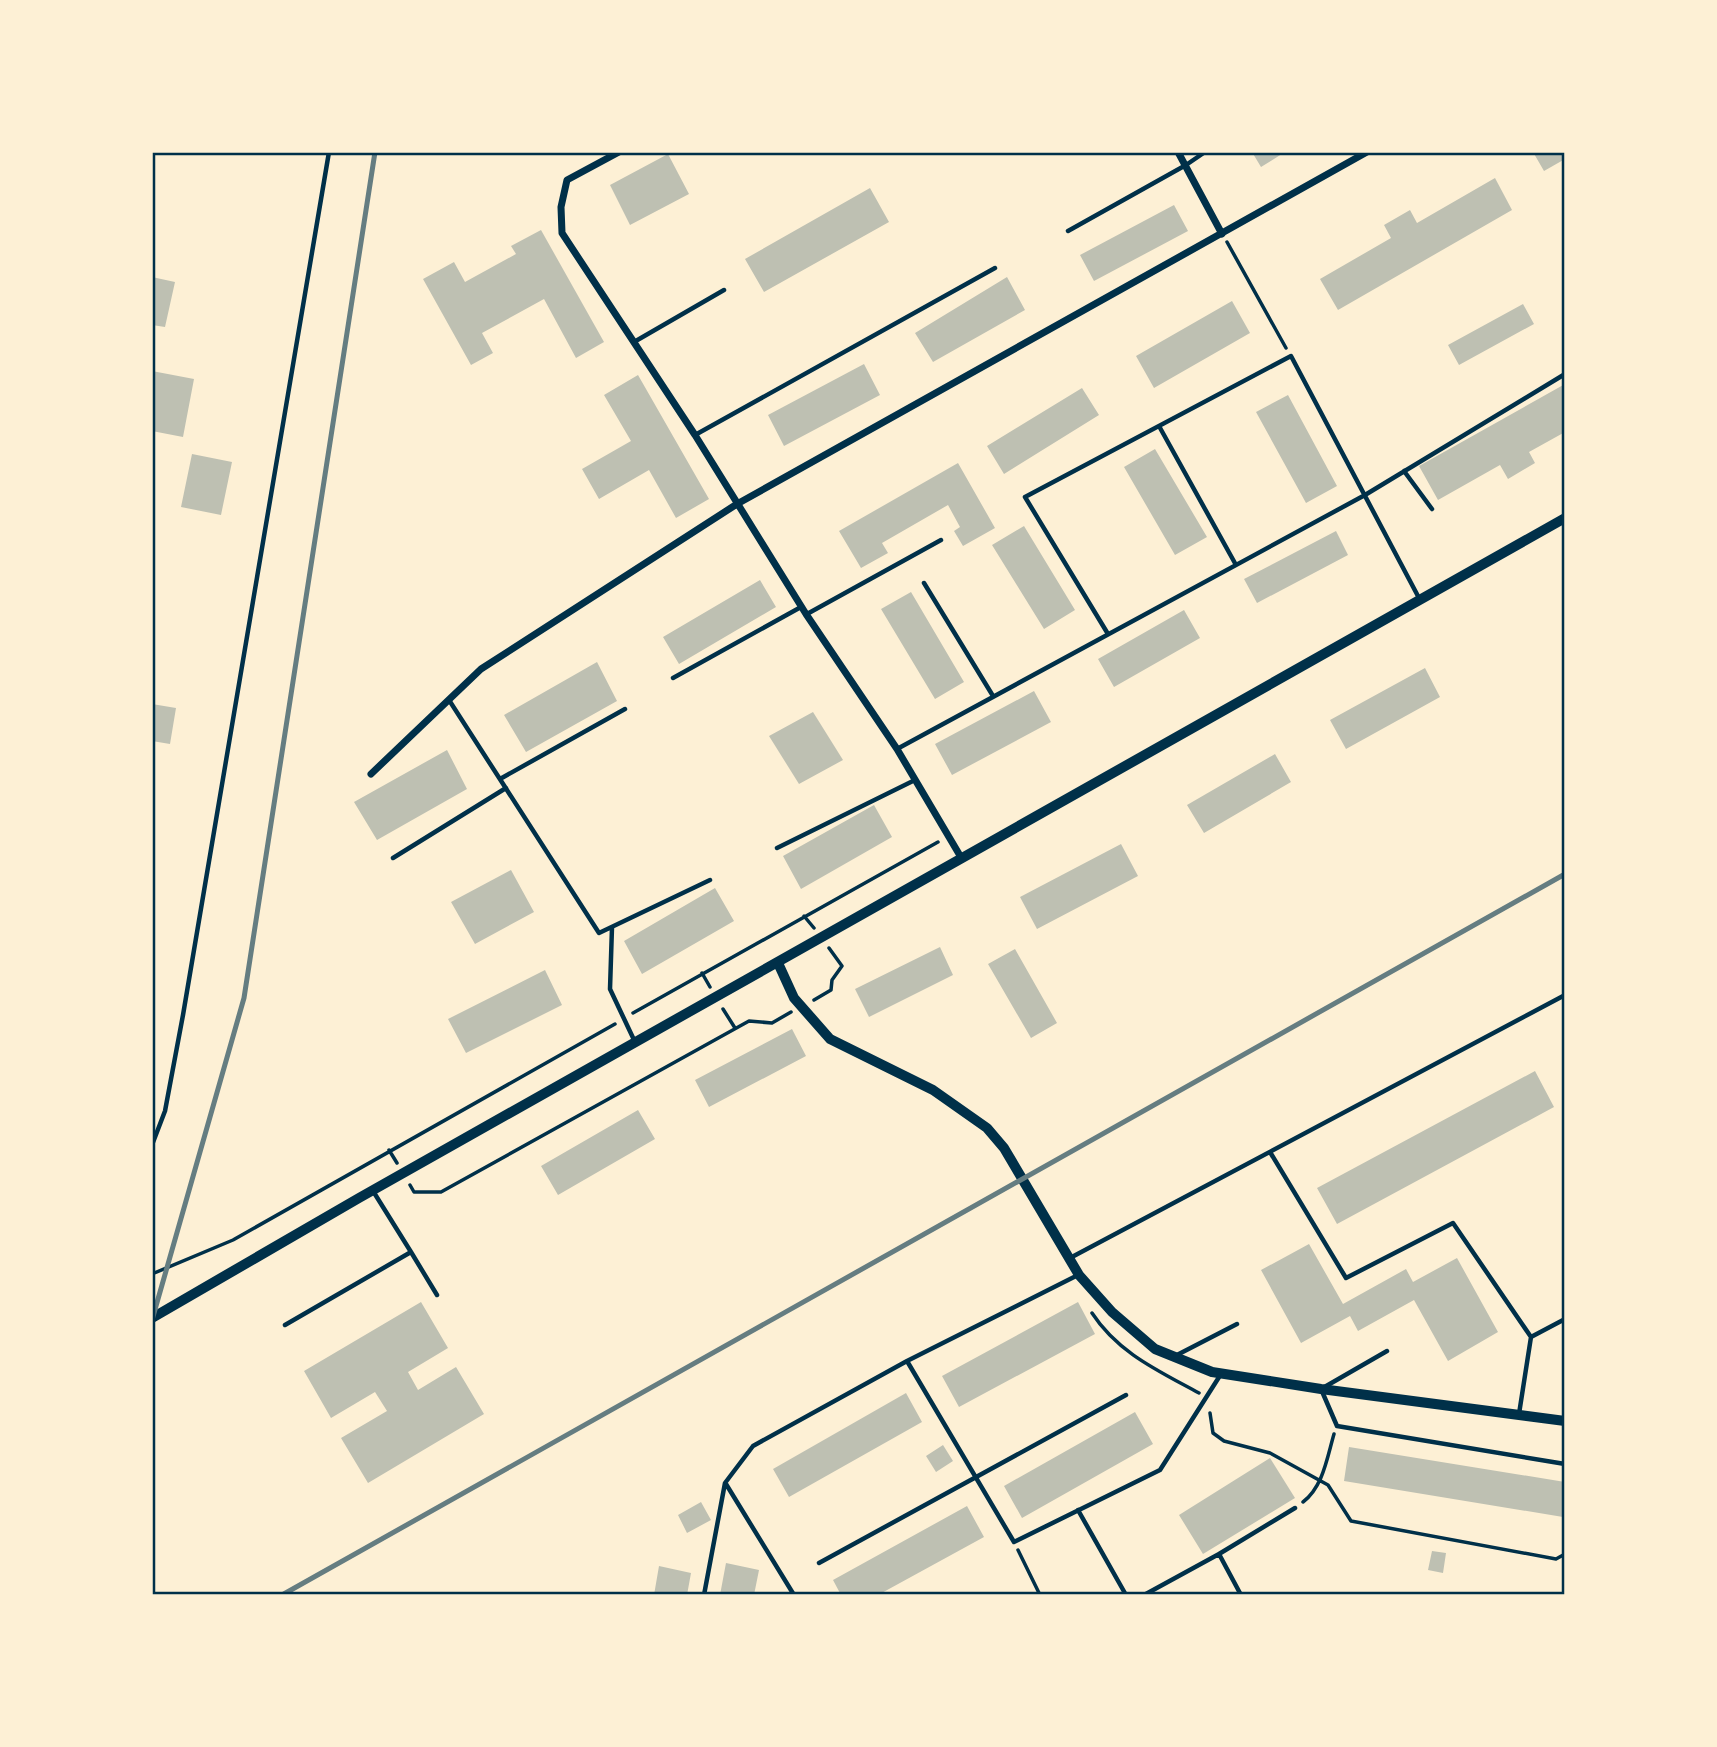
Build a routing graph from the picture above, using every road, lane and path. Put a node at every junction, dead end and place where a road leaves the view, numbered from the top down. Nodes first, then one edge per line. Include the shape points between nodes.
1 (329, 152) edge
2 (619, 152) edge
3 (1178, 152) edge
4 (1205, 152) edge
5 (1367, 152) edge
6 (1186, 165) junction
7 (1068, 231) dead end
8 (1222, 233) junction
9 (995, 268) dead end
10 (724, 290) dead end
11 (634, 342) junction
12 (1291, 356) junction
13 (1565, 373) edge
14 (1159, 426) junction
15 (695, 435) junction
16 (1404, 471) junction
17 (1365, 495) junction
18 (737, 504) junction
19 (1432, 509) dead end
20 (1565, 519) edge
21 (941, 540) dead end
22 (1236, 565) junction
23 (924, 583) dead end
24 (1420, 599) junction
25 (804, 611) junction
26 (1108, 634) junction
27 (673, 678) dead end
28 (993, 696) junction
29 (449, 699) junction
30 (625, 709) dead end
31 (897, 749) junction
32 (371, 774) dead end
33 (500, 779) junction
34 (915, 780) junction
35 (506, 788) junction
36 (948, 836) junction
37 (778, 848) dead end
38 (393, 859) dead end
39 (962, 859) junction
40 (710, 880) dead end
41 (804, 916) junction
42 (612, 926) junction
43 (821, 938) junction
44 (778, 963) junction
45 (1565, 995) edge
46 (802, 1007) junction
47 (624, 1018) junction
48 (636, 1042) junction
49 (152, 1145) edge
50 (389, 1150) junction
51 (1270, 1152) junction
52 (403, 1173) junction
53 (372, 1191) junction
54 (411, 1252) junction
55 (1070, 1259) junction
56 (152, 1274) edge
57 (1079, 1275) junction
58 (437, 1295) dead end
59 (1091, 1311) dead end
60 (152, 1318) edge
61 (1565, 1319) edge
62 (1237, 1324) dead end
63 (285, 1325) dead end
64 (1531, 1337) junction
65 (1387, 1351) dead end
66 (1174, 1356) junction
67 (907, 1362) junction
68 (1221, 1374) junction
69 (1321, 1389) junction
70 (1126, 1395) dead end
71 (1207, 1397) junction
72 (1519, 1414) junction
73 (1565, 1420) edge
74 (1336, 1426) junction
75 (1565, 1464) edge
76 (976, 1477) junction
77 (1320, 1480) junction
78 (725, 1483) junction
79 (1295, 1508) joint
80 (1078, 1510) junction
81 (1014, 1542) junction
82 (1219, 1554) junction
83 (1565, 1554) edge
84 (819, 1563) dead end
85 (704, 1595) edge
86 (794, 1595) edge
87 (1040, 1595) edge
88 (1126, 1595) edge
89 (1144, 1595) edge
90 (1241, 1595) edge

1 - 49 lane via 183,1015 165,1111
2 - 11 street via 567,180 562,233
3 - 6 street
4 - 6 lane
5 - 8 street
6 - 7 lane
6 - 8 street
8 - 12 path
8 - 18 street
9 - 15 lane
10 - 11 lane
11 - 15 street
12 - 14 lane
12 - 17 lane
13 - 16 lane
14 - 22 lane
14 - 26 lane via 1025,497
15 - 18 street
16 - 17 lane
16 - 19 lane
17 - 22 lane
17 - 24 lane
18 - 25 street
18 - 29 street via 481,669
20 - 24 main road
21 - 25 lane
22 - 26 lane
23 - 28 lane
24 - 39 main road
25 - 27 lane
25 - 31 street
26 - 28 lane
28 - 31 lane
29 - 32 street
29 - 33 lane
30 - 33 lane
31 - 34 street
33 - 35 lane
34 - 36 street
34 - 37 lane
35 - 38 lane
35 - 42 lane via 599,933
36 - 39 street
36 - 41 path
39 - 43 main road
40 - 42 lane
41 - 43 path
41 - 47 path
42 - 47 lane via 610,989
43 - 44 main road
43 - 46 path via 842,966 831,990
44 - 46 main road
44 - 48 main road
45 - 51 lane
46 - 52 path via 772,1023 742,1024 441,1192 414,1192
46 - 55 main road via 830,1039 933,1090 987,1128 1004,1148
47 - 48 lane
47 - 50 path
48 - 52 main road
50 - 52 path
50 - 56 path via 233,1240
51 - 55 lane
51 - 64 lane via 1346,1278 1454,1223
52 - 53 main road
53 - 54 lane
53 - 60 main road
54 - 58 lane
54 - 63 lane
55 - 57 main road
57 - 66 main road via 1155,1349
57 - 67 lane
59 - 71 path via 1137,1360
61 - 64 lane
62 - 66 lane
64 - 72 lane
65 - 69 lane
66 - 68 main road
67 - 76 lane
67 - 78 lane via 753,1446
68 - 69 main road
68 - 71 lane
69 - 72 main road
69 - 74 lane
70 - 76 lane
71 - 77 path via 1213,1433 1224,1441 1270,1453
71 - 80 lane via 1160,1470
72 - 73 main road
74 - 75 lane
74 - 77 path
76 - 81 lane
76 - 84 lane
77 - 79 path via 1310,1497
77 - 83 path via 1328,1485 1350,1521 1556,1559
78 - 85 lane
78 - 86 lane
79 - 82 lane
80 - 81 lane
80 - 88 lane
81 - 87 path
82 - 89 lane
82 - 90 lane

